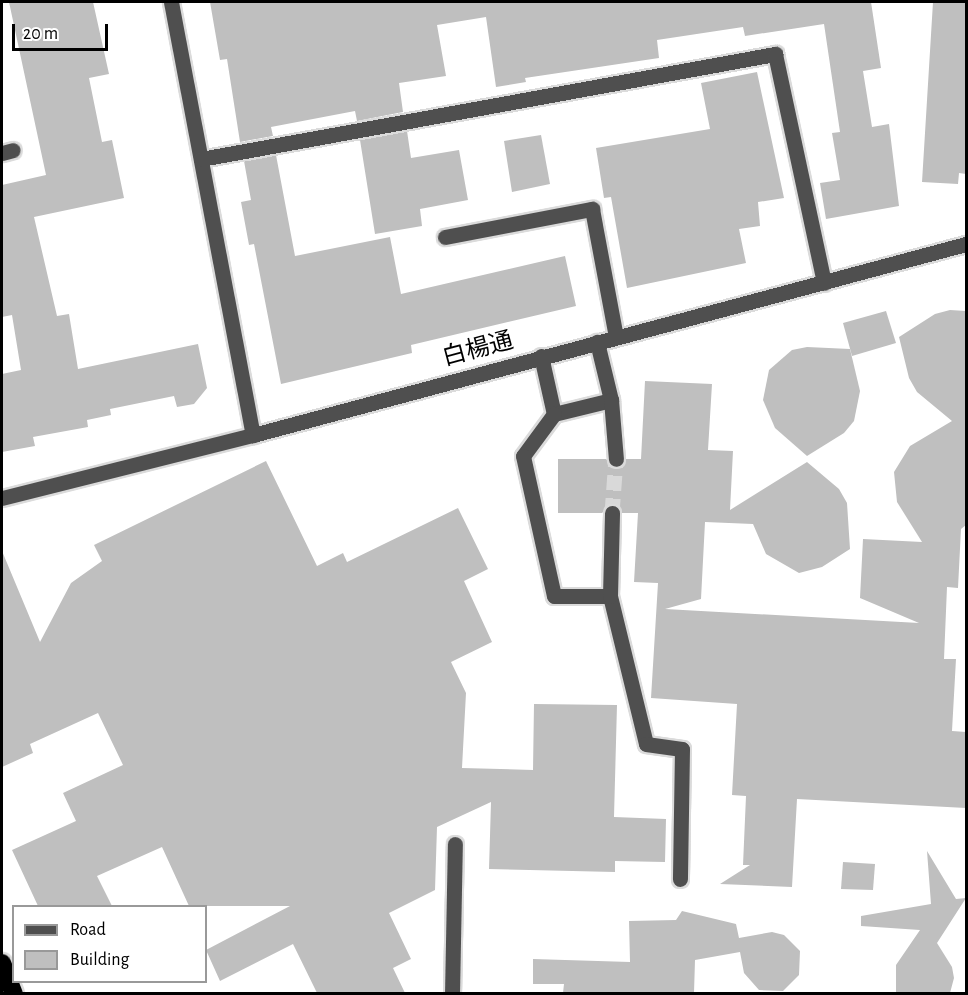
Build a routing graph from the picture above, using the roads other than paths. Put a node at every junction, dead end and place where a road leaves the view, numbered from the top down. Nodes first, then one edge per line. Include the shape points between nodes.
1 (171, 2) edge
2 (201, 159) junction
3 (446, 237) dead end
4 (966, 243) edge
5 (824, 283) junction
6 (616, 337) junction
7 (597, 342) junction
8 (541, 357) junction
9 (611, 400) junction
10 (554, 414) junction
11 (253, 435) junction
12 (616, 459) tunnel mouth
13 (2, 498) edge
14 (612, 513) tunnel mouth
15 (610, 596) junction
16 (454, 844) dead end
17 (680, 879) dead end
18 (2, 963) edge
19 (14, 993) edge
20 (452, 993) edge

1 - 2 street
2 - 5 street via 775,54
2 - 11 street
3 - 6 street via 592,209
4 - 5 street, 白楊通
5 - 6 street, 白楊通
6 - 7 street, 白楊通
7 - 8 street, 白楊通
7 - 9 street
8 - 10 street
8 - 11 street, 白楊通
9 - 10 street
9 - 12 street
10 - 15 street via 523,456 554,596
11 - 13 street, 白楊通
14 - 15 street
15 - 17 street via 646,744 682,749
16 - 20 street
18 - 19 highway

